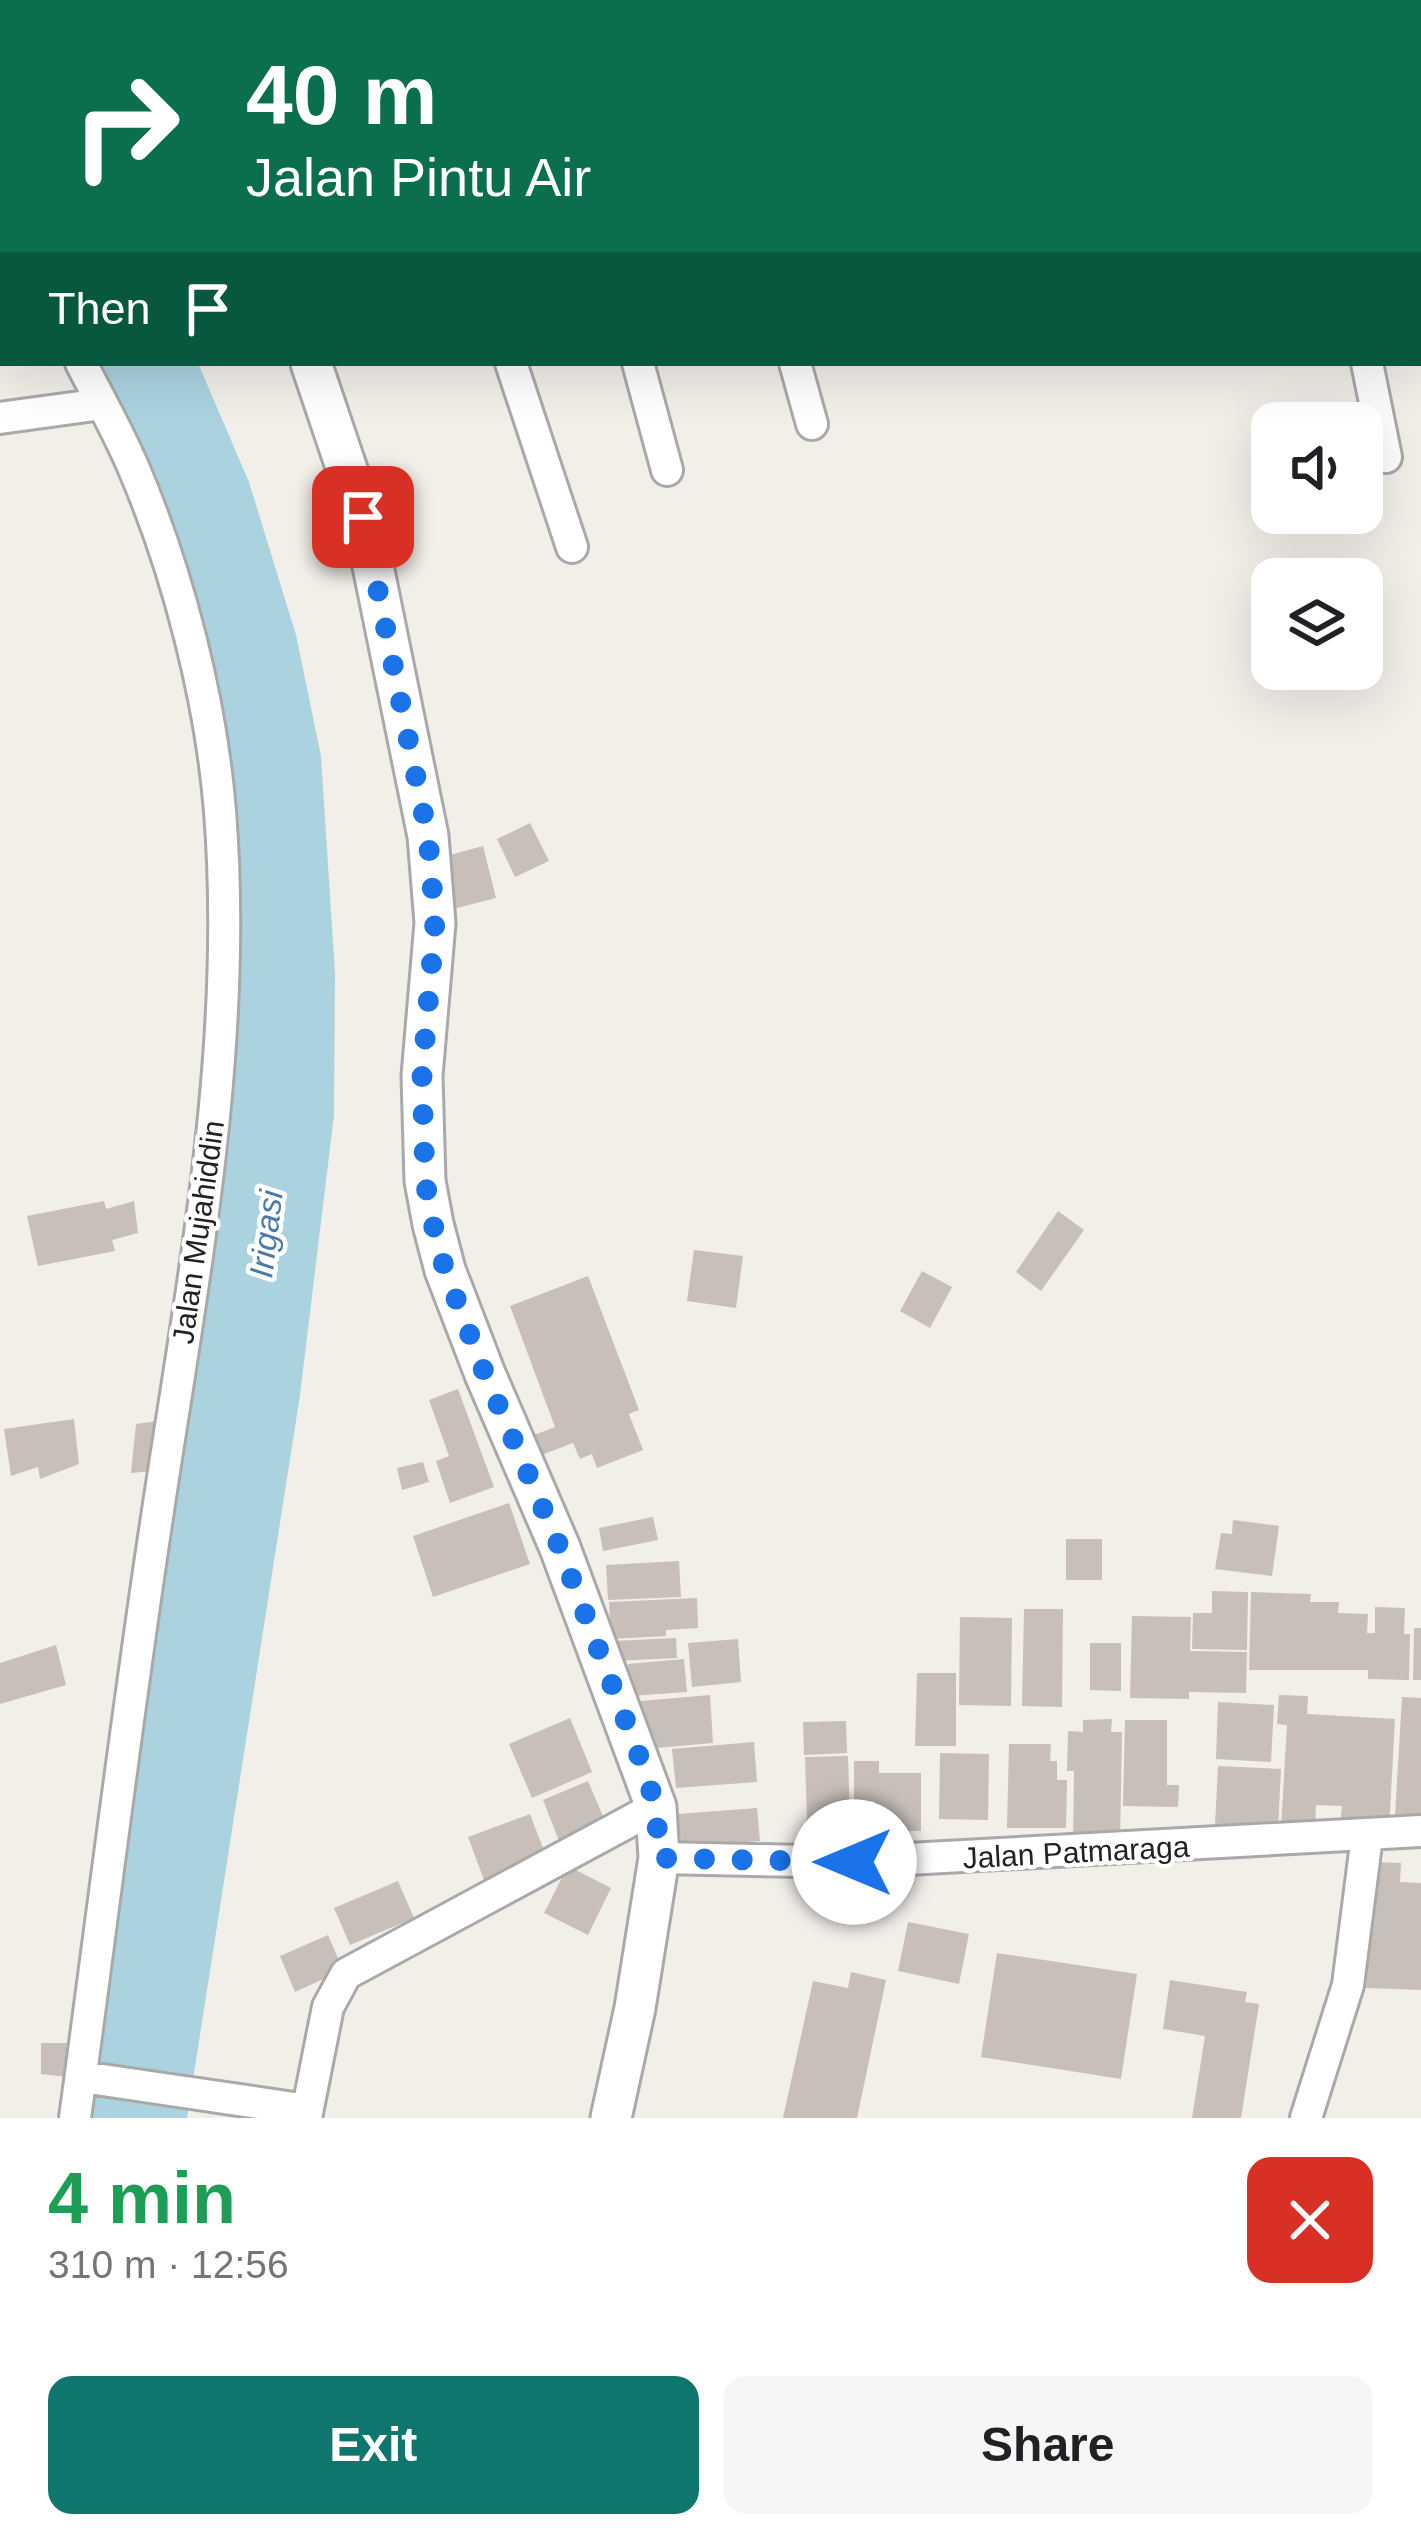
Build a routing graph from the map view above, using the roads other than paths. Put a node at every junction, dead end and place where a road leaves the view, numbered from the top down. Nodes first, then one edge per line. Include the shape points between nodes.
1 (83, 366) edge
2 (312, 366) edge
3 (512, 366) edge
4 (639, 366) edge
5 (796, 366) edge
6 (1368, 366) edge
7 (102, 404) junction
8 (0, 418) edge
9 (812, 424) dead end
10 (1386, 457) dead end
11 (667, 470) dead end
12 (572, 547) dead end
13 (656, 1807) junction
14 (1421, 1831) edge
15 (1367, 1836) junction
16 (659, 1858) junction
17 (94, 2079) junction
18 (307, 2114) edge
19 (75, 2118) edge
20 (610, 2118) edge
21 (1306, 2118) edge

1 - 7 street, Jalan Mujahiddin
2 - 13 street via 363,517 428,836 435,922 422,1076 433,1224
3 - 12 street
4 - 11 street
5 - 9 street
6 - 10 street
7 - 8 street
7 - 17 street, Jalan Mujahiddin via 135,470 183,613 210,738 223,1007 206,1192 123,1742
13 - 16 street
13 - 18 street via 346,1975 328,2007
14 - 15 street, Jalan Patmaraga
15 - 16 street, Jalan Patmaraga via 854,1862
15 - 21 street via 1348,1985
16 - 20 street
17 - 18 street
17 - 19 street, Jalan Mujahiddin

